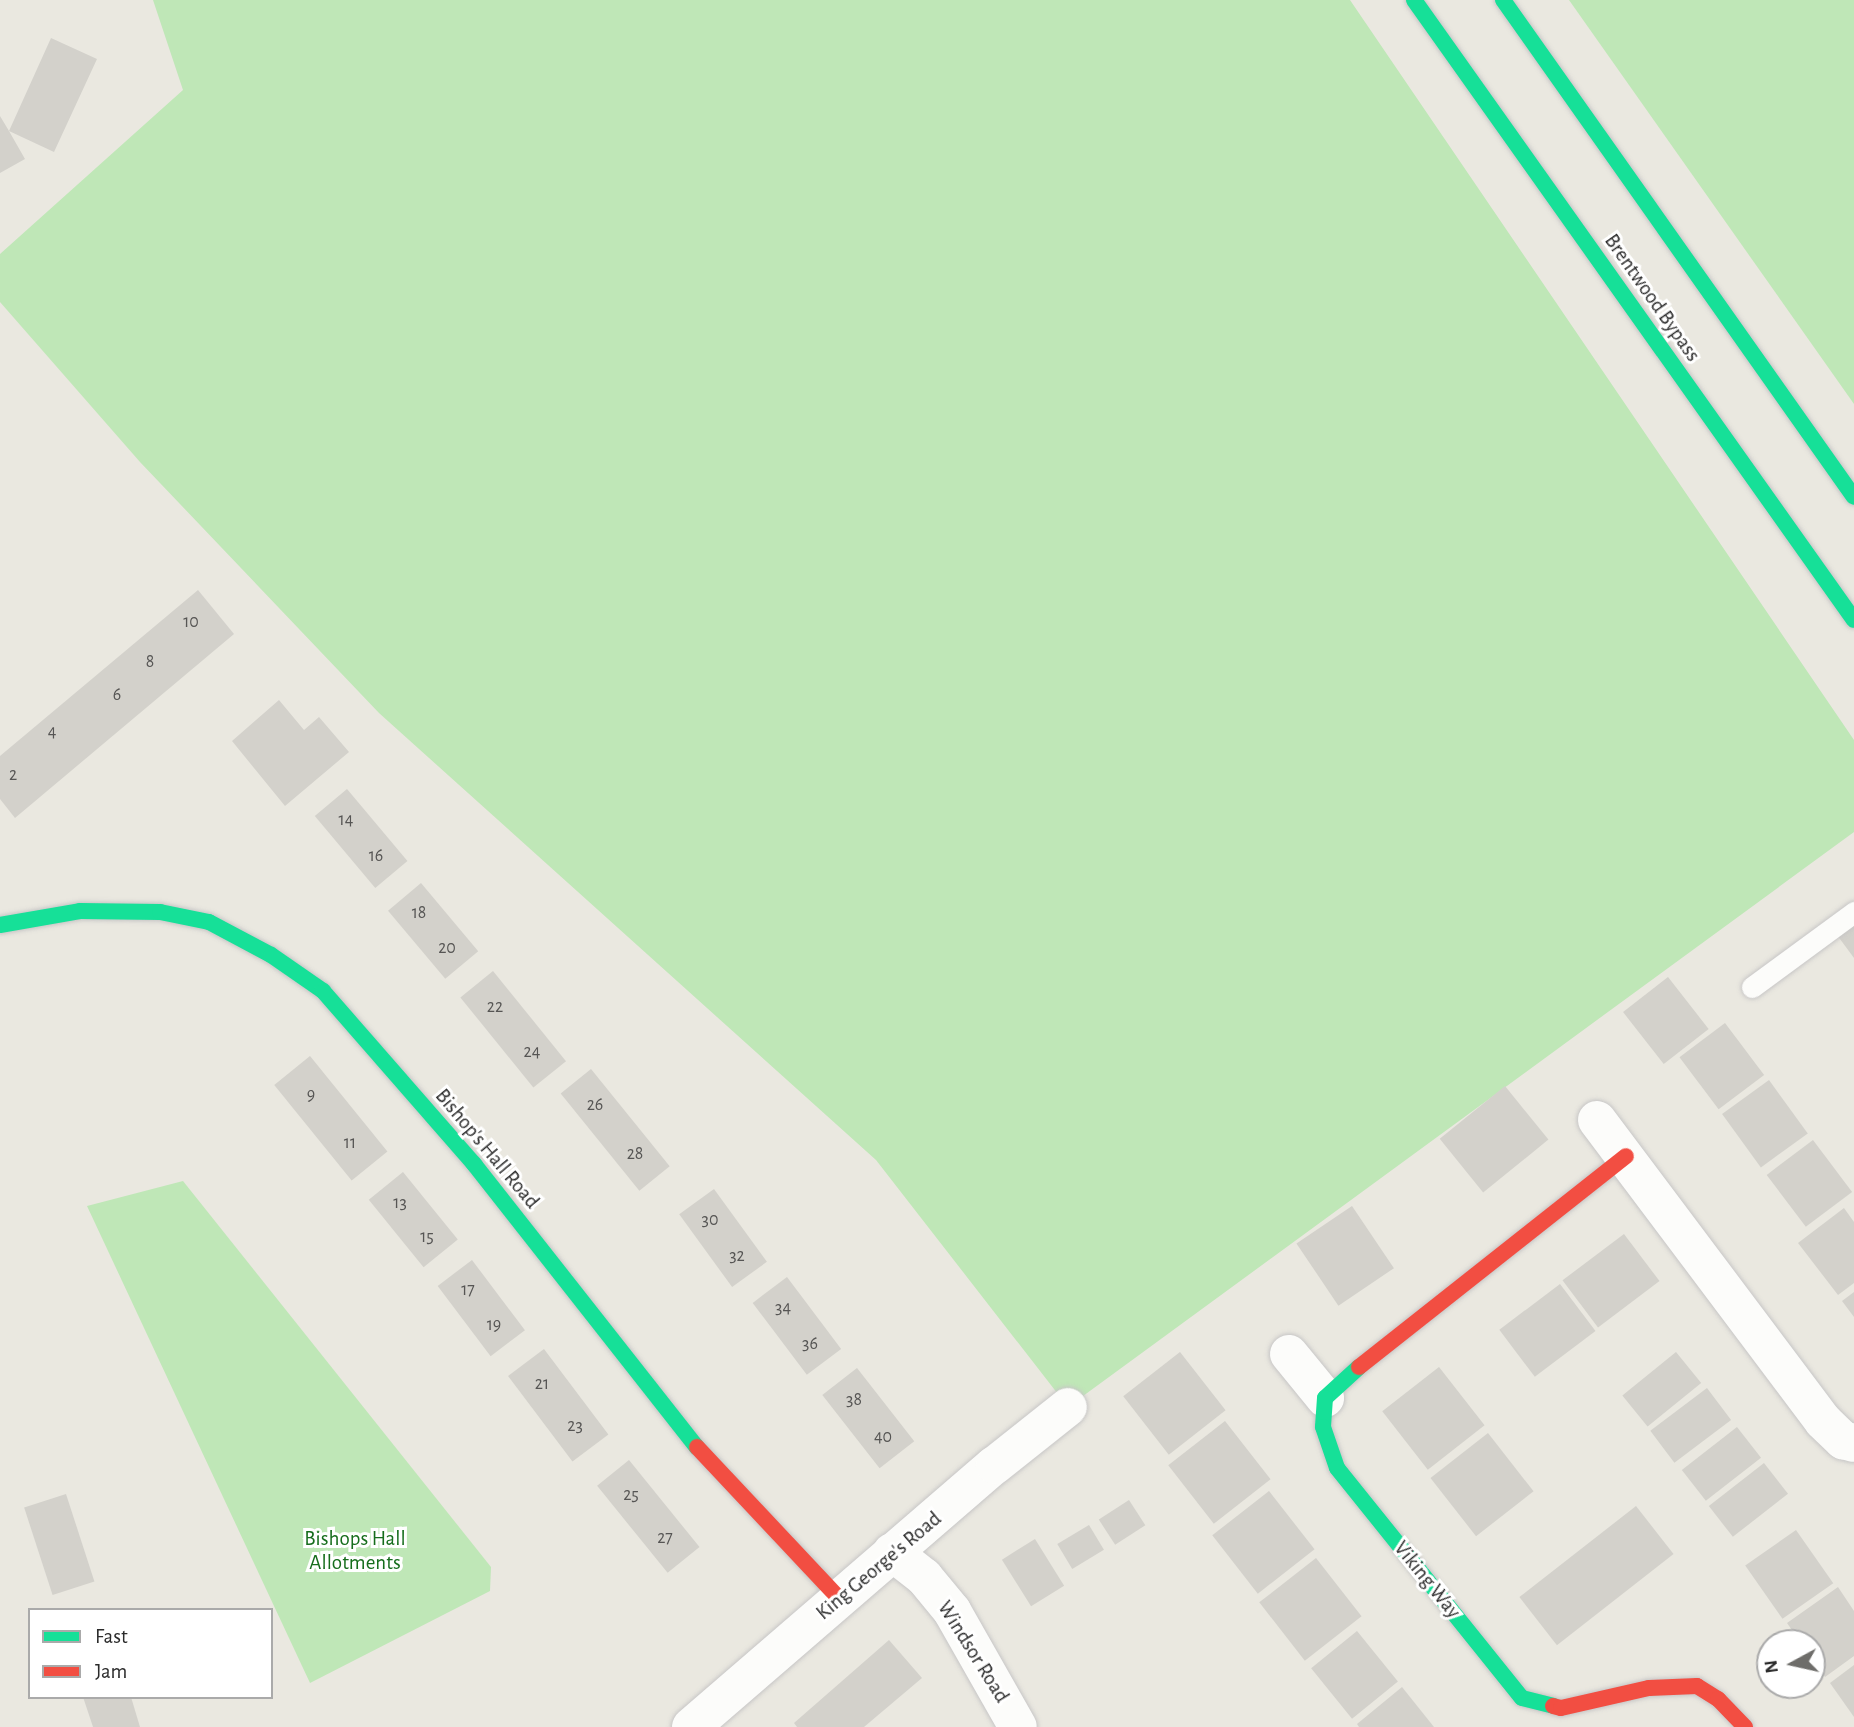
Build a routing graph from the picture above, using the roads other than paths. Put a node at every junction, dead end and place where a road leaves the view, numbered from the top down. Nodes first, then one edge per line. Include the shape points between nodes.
1 (1414, 0) edge
2 (1503, 0) edge
3 (1854, 497) edge
4 (1854, 620) edge
5 (1854, 912) edge
6 (0, 925) edge
7 (1752, 987) dead end
8 (1597, 1120) dead end
9 (1626, 1156) junction
10 (1289, 1354) dead end
11 (1325, 1398) junction
12 (1068, 1407) dead end
13 (1854, 1443) edge
14 (892, 1552) junction
15 (839, 1598) junction
16 (1581, 1715) edge
17 (691, 1727) edge
18 (1018, 1727) edge
19 (1745, 1727) edge

1 - 4 main road, Brentwood Bypass
2 - 3 main road
5 - 7 lane
6 - 15 main road, Bishop's Hall Road via 80,911 172,915 209,922 271,955 323,991 474,1164 705,1457
8 - 9 street
9 - 11 main road
9 - 13 street via 1823,1422 1843,1440
10 - 11 street
11 - 16 main road, Viking Way via 1323,1427 1337,1468 1522,1698
12 - 14 street, King George's Road
14 - 15 street, King George's Road
14 - 18 street, Windsor Road via 924,1577 952,1611
15 - 17 street, King George's Road
16 - 19 main road, Viking Way via 1649,1688 1697,1686 1718,1699

